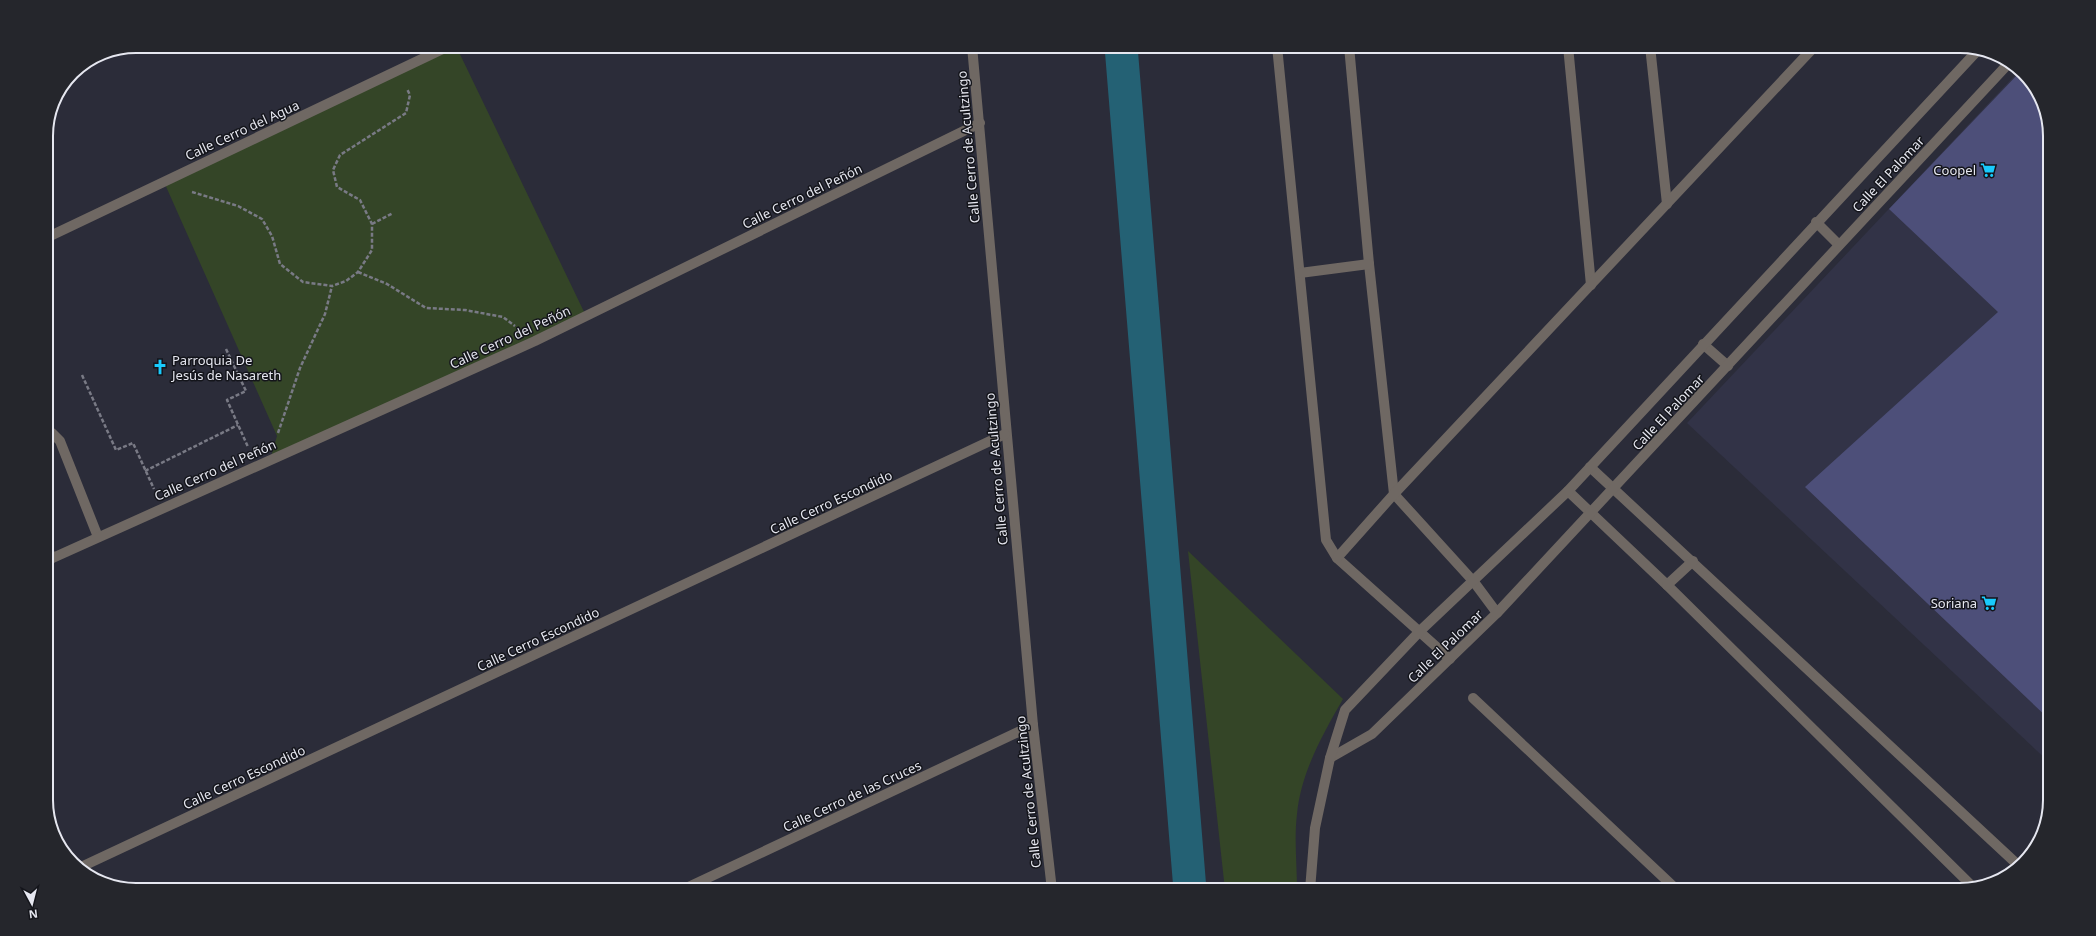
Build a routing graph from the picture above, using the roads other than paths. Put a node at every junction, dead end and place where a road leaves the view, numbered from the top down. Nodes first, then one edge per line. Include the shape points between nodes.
1 (434, 53) edge
2 (973, 53) edge
3 (1278, 53) edge
4 (1350, 53) edge
5 (1569, 53) edge
6 (1651, 53) edge
7 (1808, 53) edge
8 (1974, 55) edge
9 (2006, 66) edge
10 (980, 123) junction
11 (1667, 204) junction
12 (1816, 222) junction
13 (53, 235) edge
14 (1839, 245) junction
15 (1369, 264) junction
16 (1300, 273) junction
17 (1591, 285) junction
18 (1703, 344) junction
19 (1728, 366) junction
20 (53, 434) edge
21 (1005, 434) junction
22 (1590, 467) junction
23 (1614, 489) junction
24 (1568, 490) junction
25 (1394, 494) junction
26 (1591, 512) junction
27 (98, 537) junction
28 (53, 557) edge
29 (1337, 558) junction
30 (1693, 562) junction
31 (1474, 582) junction
32 (1667, 585) junction
33 (1497, 613) junction
34 (1420, 630) junction
35 (1450, 659) junction
36 (1473, 698) dead end
37 (1033, 725) junction
38 (1330, 758) junction
39 (2015, 862) edge
40 (84, 865) edge
41 (1968, 882) edge
42 (697, 883) edge
43 (1051, 883) edge
44 (1311, 883) edge
45 (1670, 883) edge

1 - 13 street, Calle Cerro del Agua
2 - 10 street, Calle Cerro de Acultzingo
3 - 16 street
4 - 15 street
5 - 17 street
6 - 11 street
7 - 11 street
8 - 12 street, Calle El Palomar
9 - 14 street, Calle El Palomar
10 - 21 street, Calle Cerro de Acultzingo
10 - 27 street, Calle Cerro del Peñón via 535,341
11 - 17 street
12 - 14 street
12 - 18 street, Calle El Palomar
14 - 19 street, Calle El Palomar
15 - 16 street
15 - 25 street
16 - 29 street via 1326,540
17 - 25 street
18 - 19 street
18 - 22 street, Calle El Palomar
19 - 23 street, Calle El Palomar
20 - 27 street via 60,441
21 - 37 street, Calle Cerro de Acultzingo
21 - 40 street, Calle Cerro Escondido
22 - 23 street
22 - 24 street, Calle El Palomar
23 - 26 street, Calle El Palomar
23 - 30 street
24 - 26 street
24 - 31 street, Calle El Palomar
25 - 29 street
25 - 31 street
26 - 32 street
26 - 33 street, Calle El Palomar
27 - 28 street, Calle Cerro del Peñón
29 - 34 street
30 - 32 street
30 - 39 street
31 - 33 street
31 - 34 street, Calle El Palomar
32 - 41 street
33 - 35 street, Calle El Palomar
34 - 35 street
34 - 38 street, Calle El Palomar via 1345,710
35 - 38 street, Calle El Palomar via 1372,734
36 - 45 street
37 - 42 street, Calle Cerro de las Cruces
37 - 43 street, Calle Cerro de Acultzingo
38 - 44 street, Calle El Palomar via 1315,828

